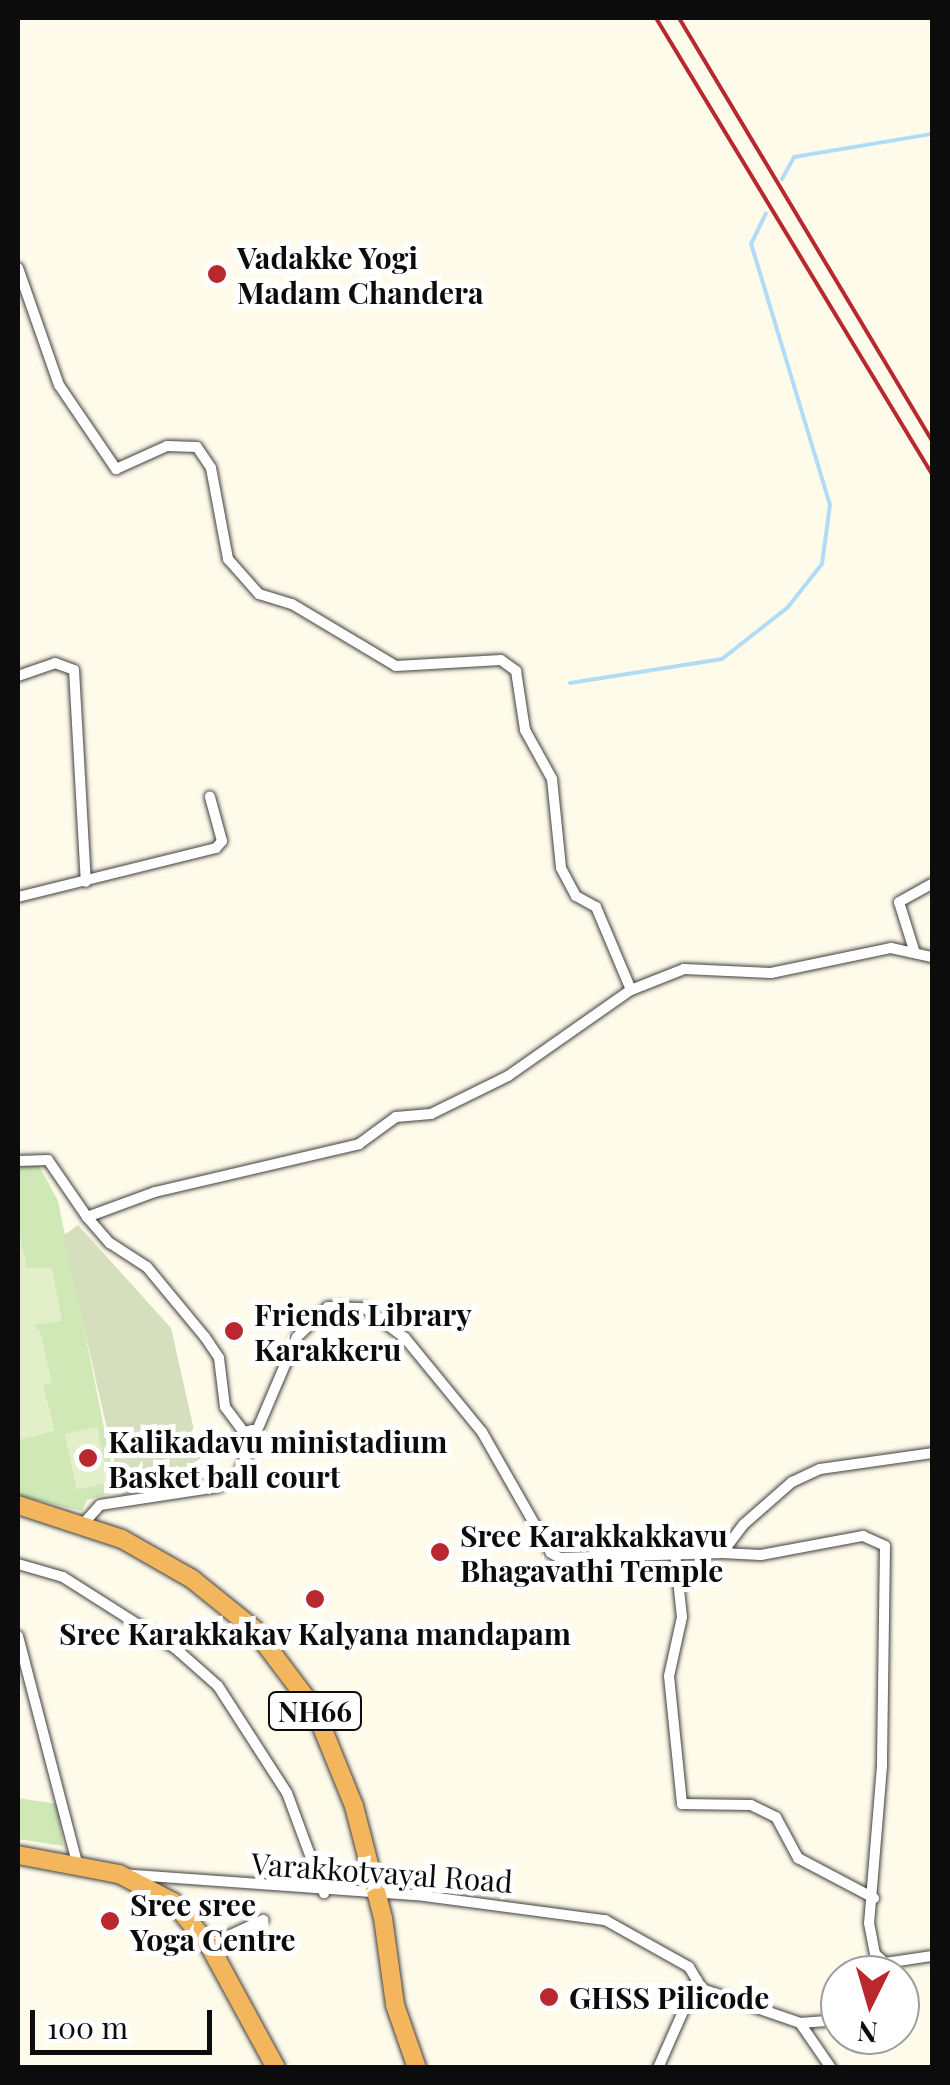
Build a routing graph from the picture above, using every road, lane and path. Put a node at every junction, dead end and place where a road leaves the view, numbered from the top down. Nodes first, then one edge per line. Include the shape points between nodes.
1 (18, 268) edge
2 (18, 676) edge
3 (210, 797) dead end
4 (86, 882) junction
5 (932, 884) edge
6 (18, 897) edge
7 (914, 950) junction
8 (932, 957) edge
9 (631, 990) junction
10 (18, 1161) edge
11 (87, 1217) junction
12 (253, 1430) junction
13 (932, 1453) edge
14 (18, 1505) edge
15 (83, 1524) junction
16 (675, 1552) junction
17 (722, 1553) junction
18 (18, 1564) edge
19 (18, 1636) edge
20 (18, 1854) edge
21 (78, 1866) junction
22 (119, 1874) junction
23 (324, 1894) junction
24 (378, 1897) junction
25 (874, 1898) junction
26 (263, 1920) dead end
27 (209, 1945) junction
28 (880, 1955) edge
29 (697, 1980) junction
30 (820, 2022) edge
31 (800, 2024) junction
32 (276, 2068) edge
33 (417, 2068) edge
34 (658, 2068) edge
35 (830, 2068) edge

1 - 9 street via 60,386 116,470 167,446 197,447 212,468 228,558 259,594 292,604 396,666 501,660 516,672 525,730 552,779 561,868 576,896 596,907
2 - 4 street via 55,662 74,670
3 - 4 street via 222,841 216,848
4 - 6 street
5 - 7 street via 899,902
7 - 8 street
7 - 9 street via 891,948 771,973 684,970
9 - 11 street via 508,1076 431,1114 396,1117 359,1144 154,1192
10 - 11 street via 48,1160
11 - 12 street via 110,1244 147,1267 206,1337 218,1358 225,1407 244,1432
12 - 15 street via 247,1461 218,1486 100,1505
12 - 16 street via 297,1337 328,1308 365,1308 405,1338 482,1432 551,1553 573,1560
13 - 17 street via 820,1469 792,1482
14 - 15 highway, NH66
15 - 24 highway, NH66 via 122,1538 192,1579 254,1629 315,1710 354,1806
16 - 17 street
16 - 25 street via 682,1616 669,1676 682,1804 751,1805 776,1817 798,1858
17 - 25 street via 761,1555 863,1536 885,1546
18 - 23 street via 63,1578 176,1648 218,1686 287,1793
19 - 21 street
20 - 21 highway
21 - 22 highway
22 - 23 street, Varakkotvayal Road via 142,1870 177,1882
22 - 27 highway via 174,1902
23 - 24 street, Varakkotvayal Road
24 - 29 street, Varakkotvayal Road via 442,1898 605,1920 662,1949
24 - 33 highway, NH66 via 395,2005
25 - 28 street via 872,1941
26 - 27 street
27 - 32 highway
29 - 31 street, Varakkotvayal Road via 702,1989
29 - 34 street
30 - 31 street
31 - 35 street

